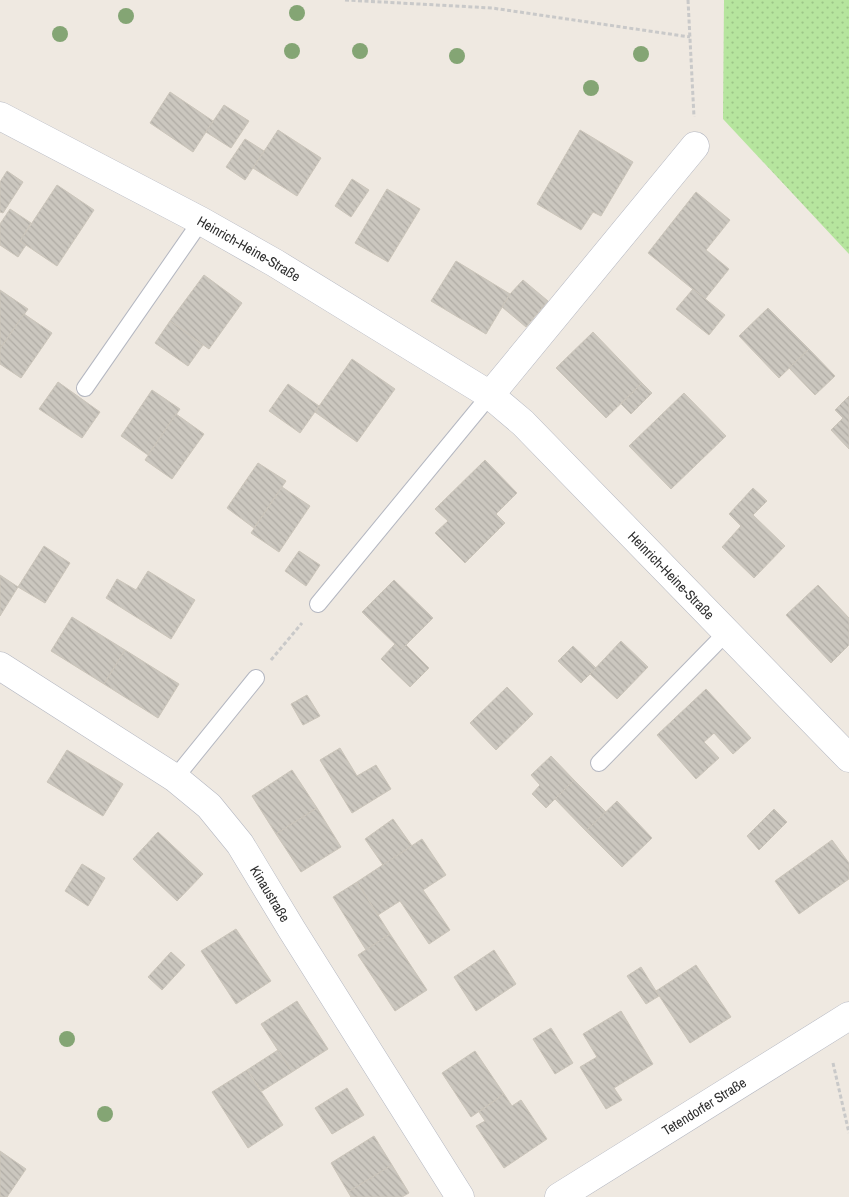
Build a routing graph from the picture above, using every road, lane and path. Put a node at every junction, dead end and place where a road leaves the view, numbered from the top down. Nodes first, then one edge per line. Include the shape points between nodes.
1 (345, 0) edge
2 (688, 0) edge
3 (690, 37) junction
4 (0, 116) edge
5 (696, 146) joint
6 (201, 221) junction
7 (85, 388) dead end
8 (490, 395) junction
9 (318, 604) joint
10 (726, 633) junction
11 (0, 666) edge
12 (256, 678) joint
13 (849, 758) edge
14 (599, 763) dead end
15 (175, 778) junction
16 (849, 1016) edge
17 (817, 1036) junction
18 (849, 1133) edge
19 (460, 1197) edge
20 (559, 1197) edge

1 - 3 path via 492,8
2 - 3 path
3 - 5 path
4 - 6 street, Heinrich-Heine-Straße
5 - 8 street
6 - 7 lane
6 - 8 street, Heinrich-Heine-Straße
8 - 9 lane
8 - 10 street, Heinrich-Heine-Straße via 523,423
9 - 12 path
10 - 13 street, Heinrich-Heine-Straße
10 - 14 lane
11 - 15 street, Kinaustraße
12 - 15 lane
15 - 19 street, Kinaustraße via 209,806 240,844
16 - 17 street, Tetendorfer Straße
17 - 18 path via 832,1062
17 - 20 street, Tetendorfer Straße

